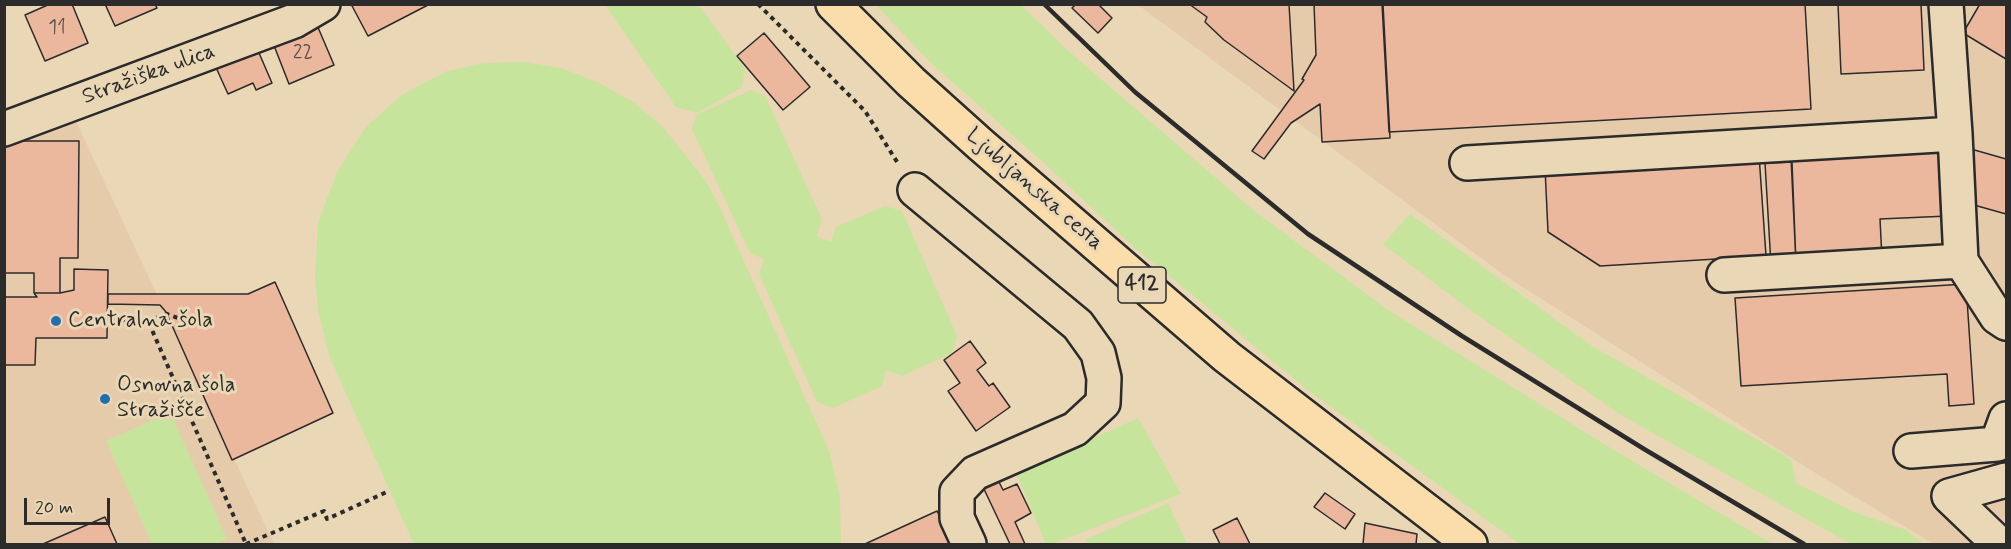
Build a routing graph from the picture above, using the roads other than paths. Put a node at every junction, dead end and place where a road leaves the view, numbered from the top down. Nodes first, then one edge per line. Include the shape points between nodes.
1 (323, 4) edge
2 (833, 4) edge
3 (1946, 4) edge
4 (290, 13) edge
5 (4, 129) edge
6 (1955, 134) junction
7 (1467, 163) dead end
8 (915, 190) road end
9 (1961, 261) junction
10 (1724, 275) dead end
11 (2007, 323) edge
12 (2007, 419) edge
13 (1911, 451) dead end
14 (2007, 480) edge
15 (969, 544) edge
16 (1470, 544) edge
17 (1999, 544) edge

1 - 4 street, Stražiška ulica
2 - 16 main road, Ljubljanska cesta / 412 via 963,128 1227,357
3 - 6 street
4 - 5 street, Stražiška ulica
6 - 7 street
6 - 9 street
8 - 15 street via 1078,325 1098,353 1104,378 1103,403 1075,429 975,473 957,492 957,518
9 - 10 street
9 - 11 street via 1997,317
12 - 13 street via 1997,444
14 - 17 street via 1949,496

